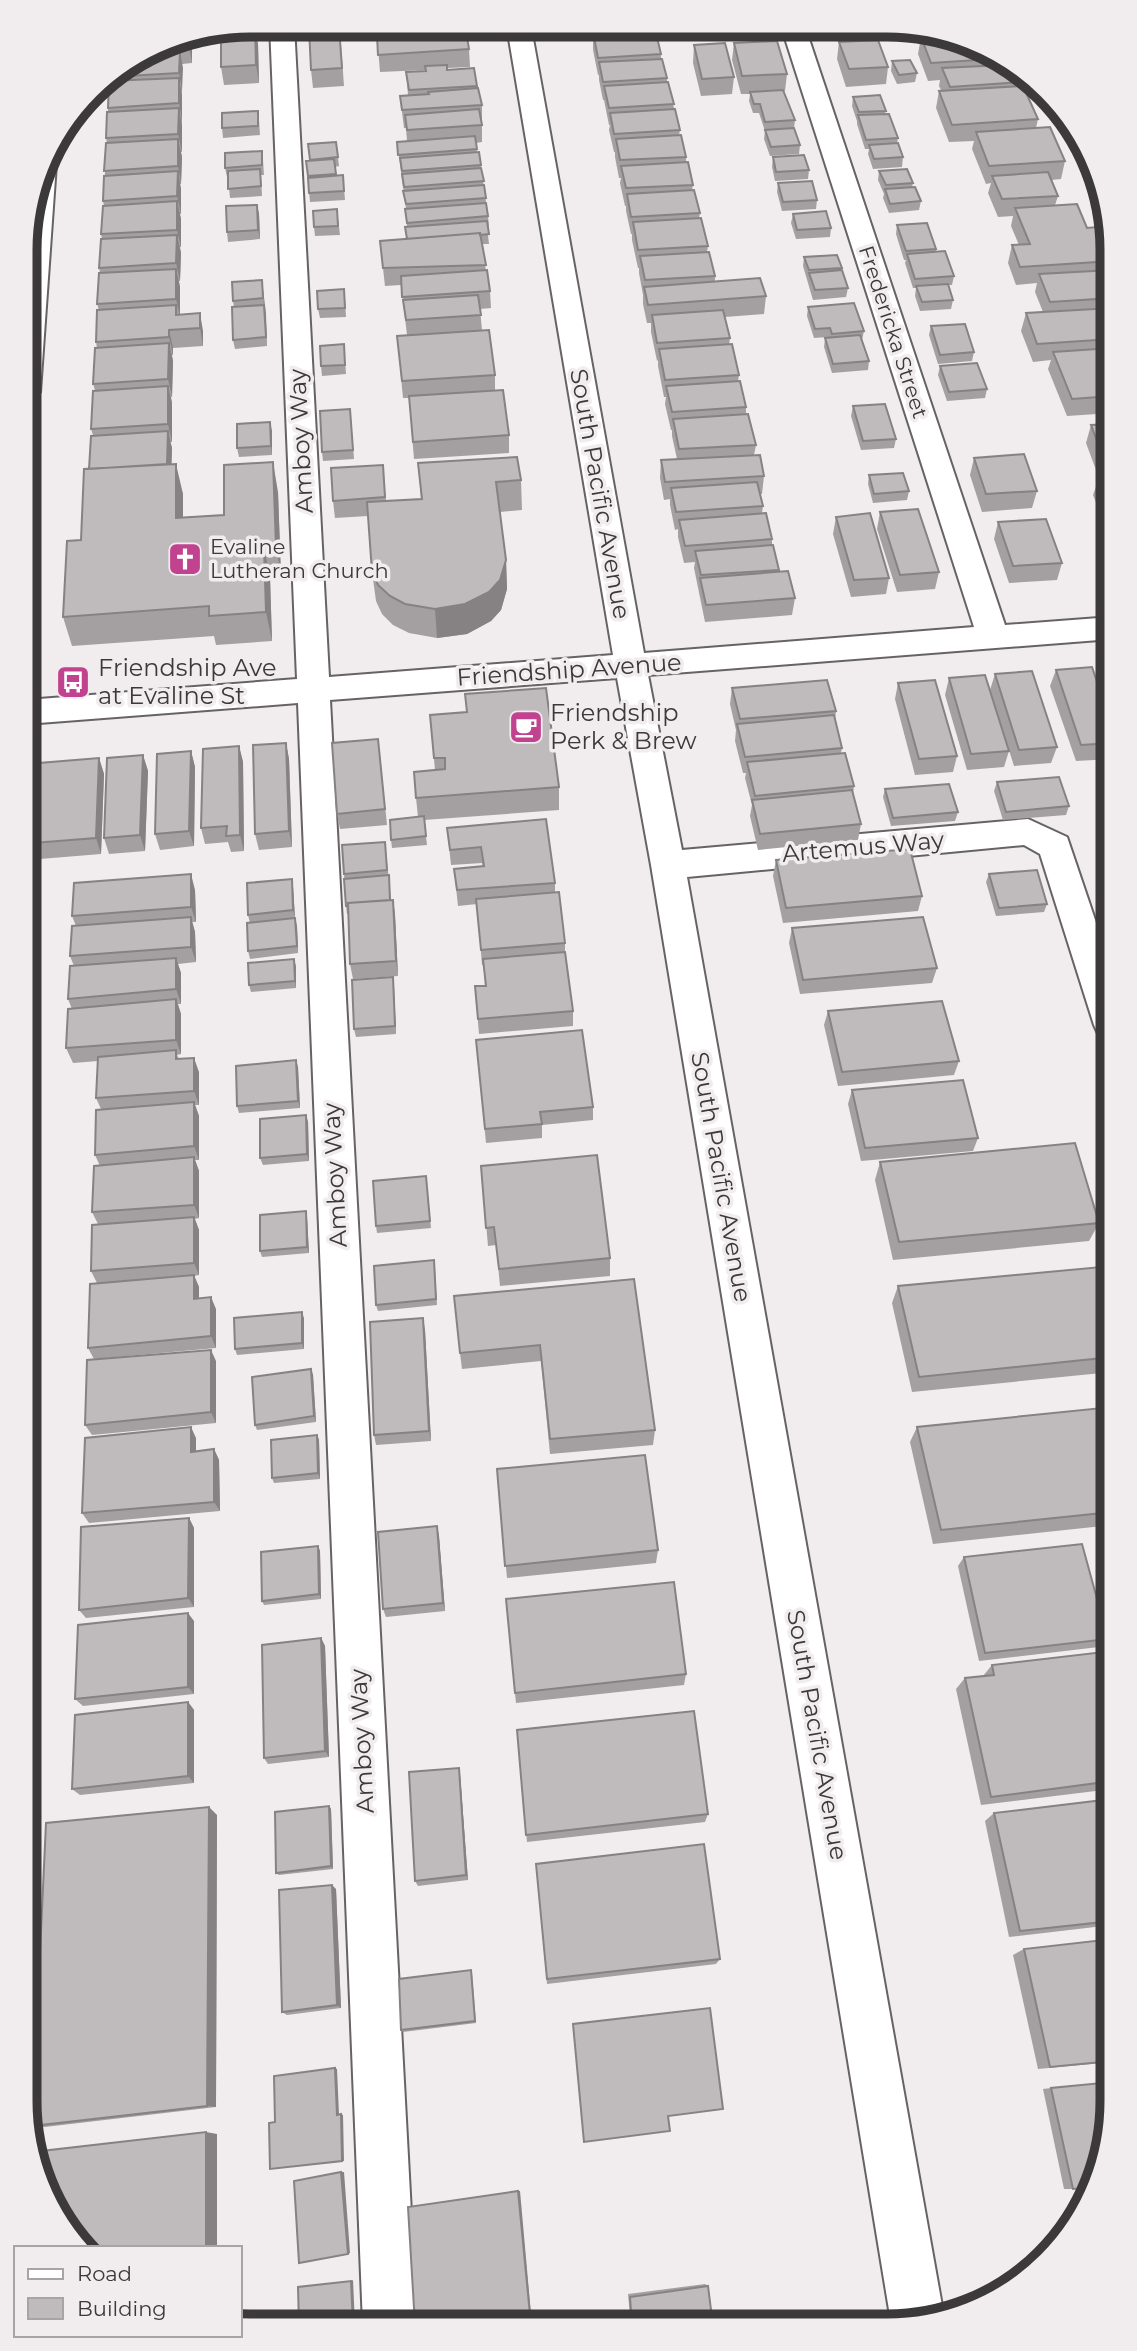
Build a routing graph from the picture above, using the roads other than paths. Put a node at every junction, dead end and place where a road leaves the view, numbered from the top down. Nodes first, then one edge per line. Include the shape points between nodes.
1 (283, 37) edge
2 (521, 37) edge
3 (797, 37) edge
4 (38, 227) edge
5 (37, 244) edge
6 (1100, 629) edge
7 (993, 636) junction
8 (630, 666) junction
9 (312, 689) junction
10 (37, 711) edge
11 (668, 865) junction
12 (1100, 987) edge
13 (916, 2312) edge
14 (389, 2314) edge

1 - 9 street, Amboy Way
2 - 8 street, South Pacific Avenue
3 - 7 street, Fredericka Street
4 - 5 street
6 - 7 street, Friendship Avenue
7 - 8 street, Friendship Avenue
8 - 9 street, Friendship Avenue
8 - 11 street, South Pacific Avenue
9 - 10 street, Friendship Avenue
9 - 14 street, Amboy Way
11 - 12 street, Artemus Way via 1028,832 1055,846
11 - 13 street, South Pacific Avenue

